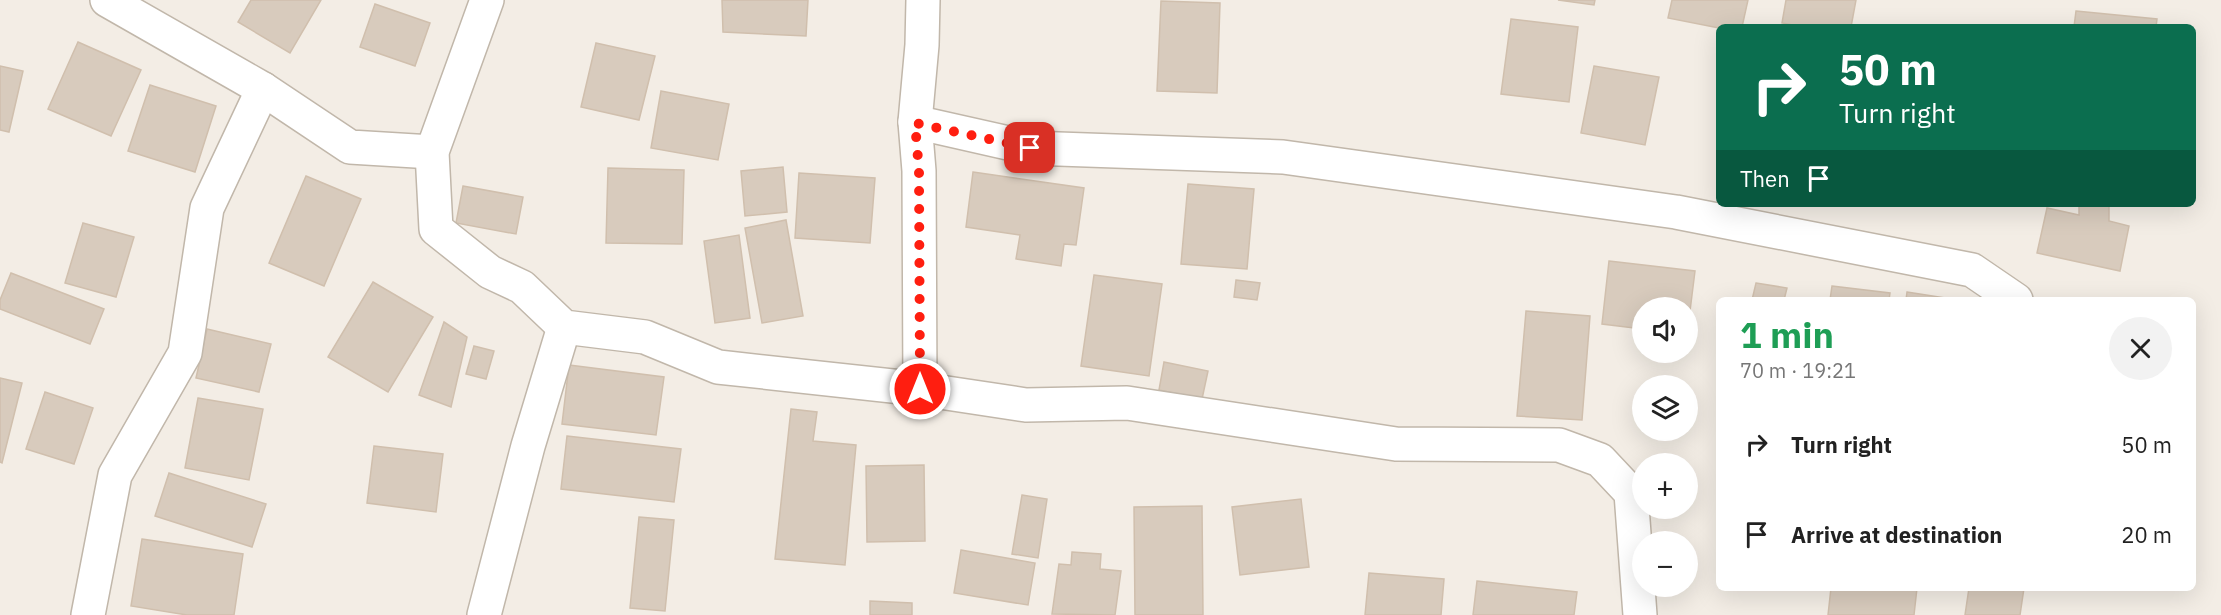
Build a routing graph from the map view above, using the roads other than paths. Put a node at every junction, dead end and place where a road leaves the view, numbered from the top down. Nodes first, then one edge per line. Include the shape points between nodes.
1 (107, 0) edge
2 (487, 0) edge
3 (923, 0) edge
4 (263, 88) junction
5 (915, 123) junction
6 (432, 152) junction
7 (2012, 297) edge
8 (564, 327) junction
9 (920, 389) junction
10 (88, 615) edge
11 (484, 615) edge
12 (1640, 615) edge

1 - 4 street
2 - 6 street
3 - 5 street
4 - 6 street via 350,147
4 - 10 street via 207,208 185,353 115,475
5 - 7 street via 1030,148 1283,157 1676,212 1972,270
5 - 9 street via 919,171
6 - 8 street via 436,229 490,272 522,287
8 - 9 street via 645,337 718,367
8 - 11 street
9 - 12 street via 1026,405 1127,403 1396,444 1559,445 1600,460 1631,492

